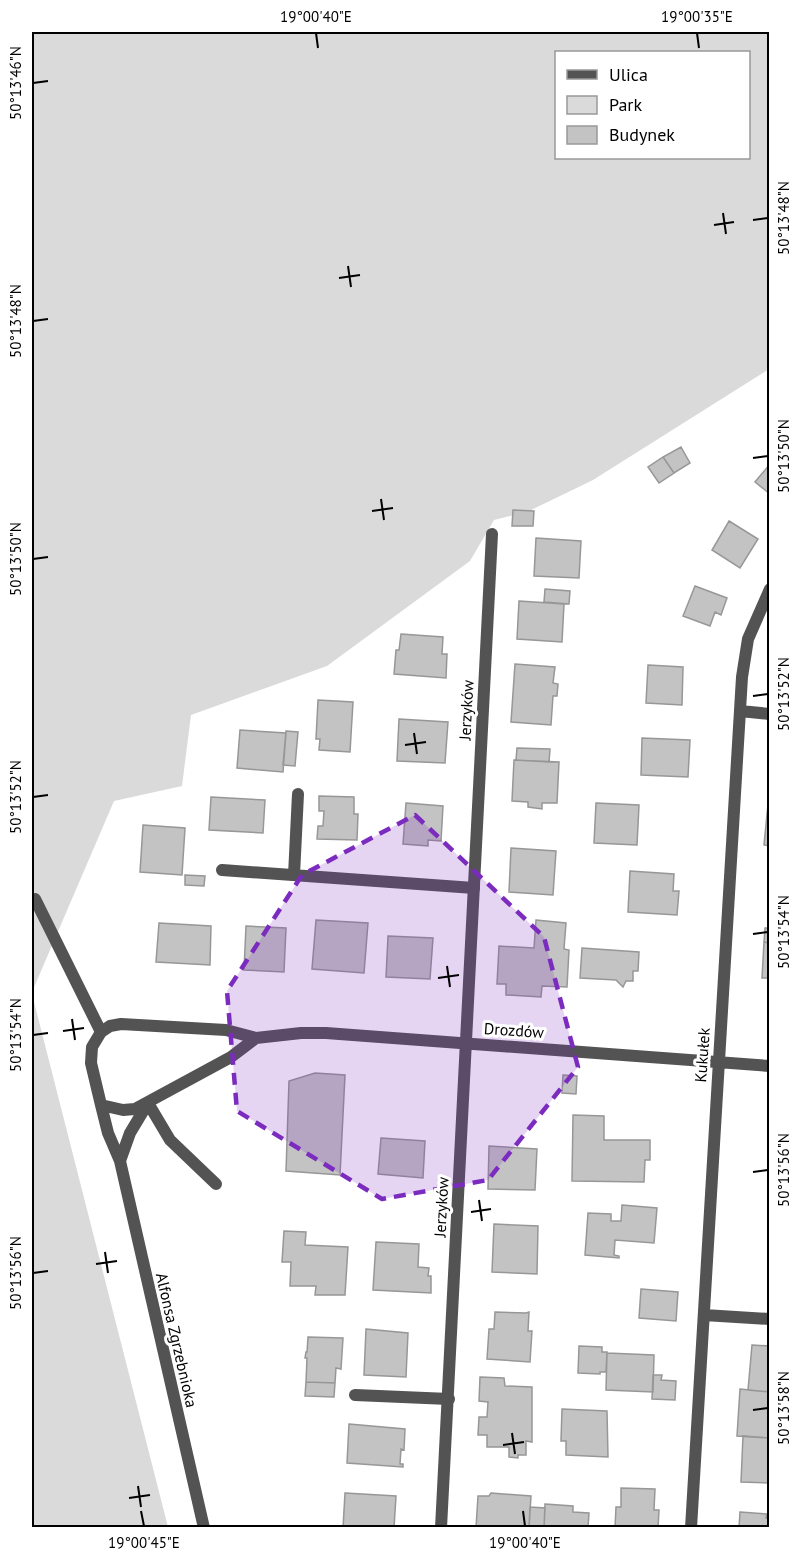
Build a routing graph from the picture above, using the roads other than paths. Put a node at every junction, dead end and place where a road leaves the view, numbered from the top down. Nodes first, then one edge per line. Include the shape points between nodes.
1 (492, 534) dead end
2 (770, 589) edge
3 (740, 711) junction
4 (770, 714) edge
5 (298, 794) dead end
6 (222, 870) dead end
7 (294, 875) junction
8 (474, 888) junction
9 (35, 899) dead end
10 (101, 1032) junction
11 (256, 1038) junction
12 (465, 1043) junction
13 (718, 1062) junction
14 (770, 1066) edge
15 (148, 1103) junction
16 (102, 1105) junction
17 (120, 1161) junction
18 (216, 1184) dead end
19 (704, 1315) junction
20 (770, 1319) edge
21 (355, 1395) dead end
22 (449, 1399) junction
23 (204, 1527) edge
24 (441, 1527) edge
25 (691, 1527) edge

1 - 8 street, Jerzyków
2 - 3 street, Kukułek via 748,639
3 - 4 street
3 - 13 street, Kukułek
5 - 7 street
6 - 7 street
7 - 8 street
8 - 12 street, Jerzyków
9 - 10 street
10 - 11 street, Drozdów via 121,1024 226,1030
10 - 16 street via 92,1047 91,1063
11 - 12 street, Drozdów via 313,1032
11 - 15 street via 231,1058
12 - 13 street, Drozdów
12 - 22 street, Jerzyków
13 - 14 street, Drozdów
13 - 19 street, Kukułek
15 - 16 street via 123,1110
15 - 17 street via 130,1133
15 - 18 street via 170,1140
16 - 17 street, Alfonsa Zgrzebnioka
17 - 23 street, Alfonsa Zgrzebnioka
19 - 20 street
19 - 25 street, Kukułek
21 - 22 street
22 - 24 street, Jerzyków

